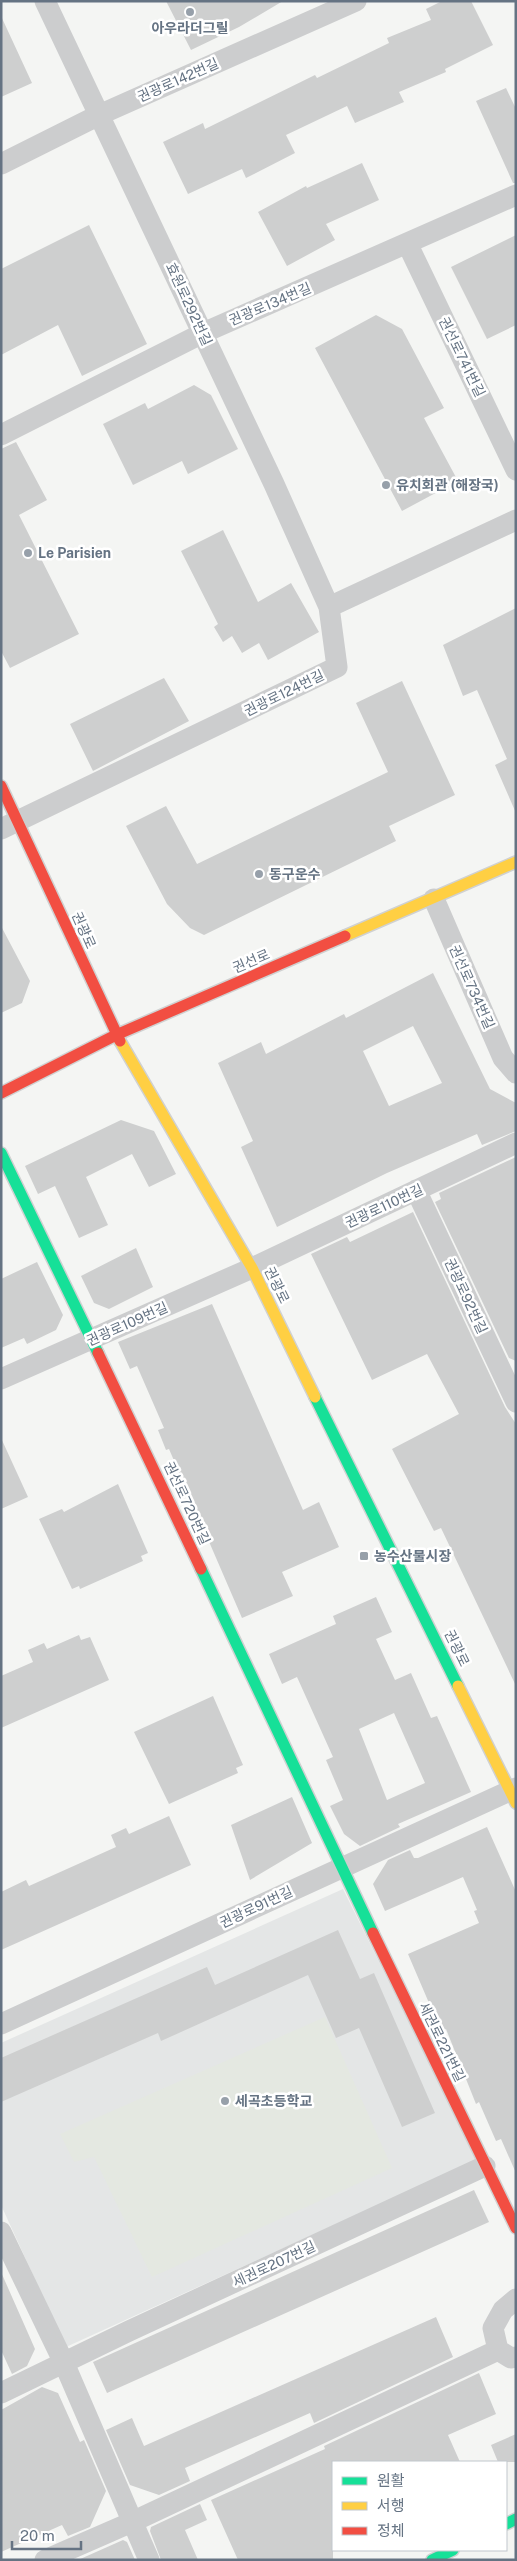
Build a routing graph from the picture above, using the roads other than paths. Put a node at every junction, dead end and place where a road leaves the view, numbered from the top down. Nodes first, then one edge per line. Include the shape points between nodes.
1 (46, 1) edge
2 (356, 1) edge
3 (99, 115) junction
4 (1, 164) edge
5 (516, 195) edge
6 (408, 244) junction
7 (203, 333) junction
8 (1, 435) edge
9 (514, 458) edge
10 (516, 520) edge
11 (329, 607) junction
12 (1, 786) edge
13 (10, 825) edge
14 (516, 862) edge
15 (434, 899) junction
16 (116, 1035) junction
17 (516, 1073) edge
18 (1, 1093) edge
19 (516, 1143) edge
20 (1, 1153) edge
21 (416, 1190) junction
22 (252, 1268) junction
23 (93, 1339) junction
24 (1, 1380) edge
25 (516, 1402) edge
26 (514, 1794) edge
27 (341, 1868) junction
28 (1, 2024) edge
29 (485, 2166) junction
30 (516, 2228) edge
31 (1, 2232) edge
32 (516, 2300) edge
33 (507, 2353) edge
34 (64, 2364) junction
35 (1, 2393) edge
36 (132, 2522) junction
37 (451, 2551) edge
38 (45, 2560) edge
39 (150, 2560) edge
40 (432, 2560) edge

1 - 3 street, 효원로292번길
2 - 3 street, 권광로142번길
3 - 4 street, 권광로142번길
3 - 7 street, 효원로292번길
5 - 6 street, 권광로134번길
6 - 7 street, 권광로134번길
6 - 9 street, 권선로741번길
7 - 8 street, 권광로134번길
7 - 11 street, 효원로292번길
10 - 11 street
11 - 13 street, 권광로124번길 via 337,667
12 - 13 street, 권광로
13 - 16 street, 권광로
14 - 15 street, 권선로
15 - 16 street, 권선로
15 - 17 street, 권선로734번길 via 503,1058
16 - 18 street, 권선로
16 - 22 street, 권광로
19 - 21 street, 권광로110번길
20 - 23 street, 권선로720번길
21 - 22 street, 권광로110번길
21 - 25 street, 권광로92번길
22 - 23 street, 권광로109번길
22 - 26 street, 권광로
23 - 24 street, 권광로109번길
23 - 27 street, 권선로720번길
26 - 27 street, 권광로91번길
27 - 28 street, 권광로91번길
27 - 29 street, 세권로221번길
29 - 30 street, 세권로221번길
29 - 34 street, 세권로207번길
31 - 34 street
32 - 33 street via 503,2310 493,2328
33 - 36 street
34 - 35 street, 세권로207번길
34 - 36 street
36 - 38 street
36 - 39 street
37 - 40 street

